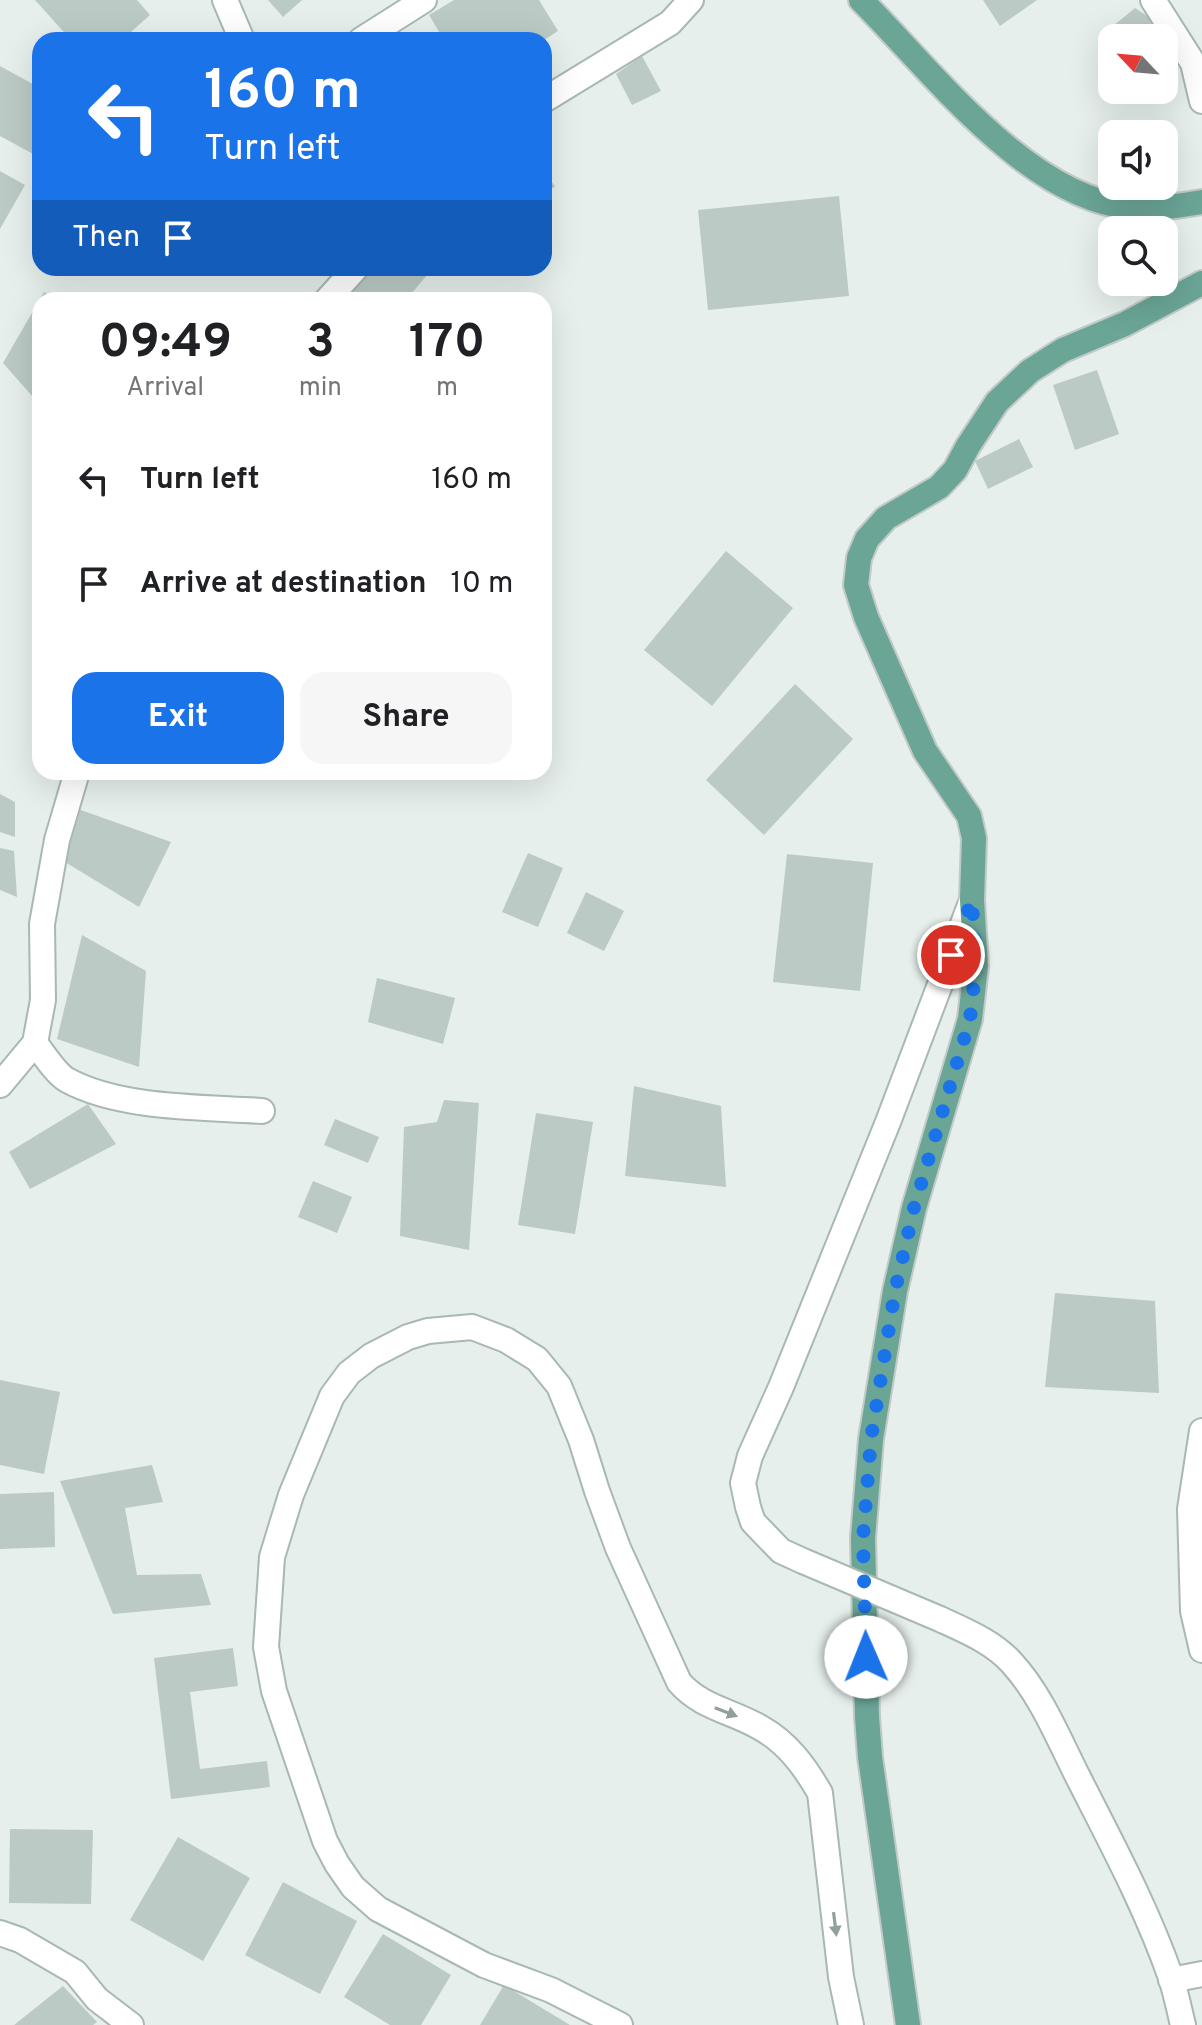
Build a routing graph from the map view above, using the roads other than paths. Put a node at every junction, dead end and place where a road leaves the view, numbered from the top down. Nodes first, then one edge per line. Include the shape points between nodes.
1 (225, 0) edge
2 (424, 0) edge
3 (691, 0) edge
4 (861, 0) edge
5 (1153, 0) edge
6 (239, 32) edge
7 (374, 32) edge
8 (552, 95) edge
9 (1202, 101) edge
10 (1202, 201) edge
11 (349, 276) edge
12 (1202, 283) edge
13 (334, 292) edge
14 (75, 780) edge
15 (972, 900) junction
16 (35, 1043) junction
17 (0, 1085) edge
18 (262, 1111) dead end
19 (1202, 1431) edge
20 (1202, 1650) edge
21 (0, 1933) edge
22 (1202, 1974) edge
23 (1171, 1980) junction
24 (131, 2025) edge
25 (620, 2025) edge
26 (851, 2025) edge
27 (908, 2025) edge
28 (1183, 2025) edge

1 - 6 street
2 - 7 street
3 - 8 street via 670,23
4 - 10 main road via 982,128 1055,182 1125,207 1158,209
5 - 9 street via 1193,63
11 - 13 street
12 - 15 main road via 1030,371 997,402 955,470 939,487 886,518 859,558 856,585 866,617 925,751 969,816 974,838
14 - 16 street via 42,924 43,1000
15 - 23 street, bridge via 743,1483 753,1522 781,1551 980,1638 1012,1662 1034,1692 1152,1927
15 - 27 main road via 976,966 970,1019 895,1291 871,1439 863,1538 870,1757
16 - 17 street
16 - 18 street via 64,1079 97,1092 140,1103
19 - 20 street via 1190,1509 1193,1611
21 - 24 street via 75,1972 97,1999
22 - 23 street
23 - 28 street
25 -> 26 street via 551,1990 484,1965 378,1909 353,1887 325,1841 274,1691 266,1647 272,1557 319,1423 349,1373 371,1356 428,1331 472,1327 537,1359 559,1386 618,1548 679,1682 711,1707 762,1728 797,1757 820,1793

